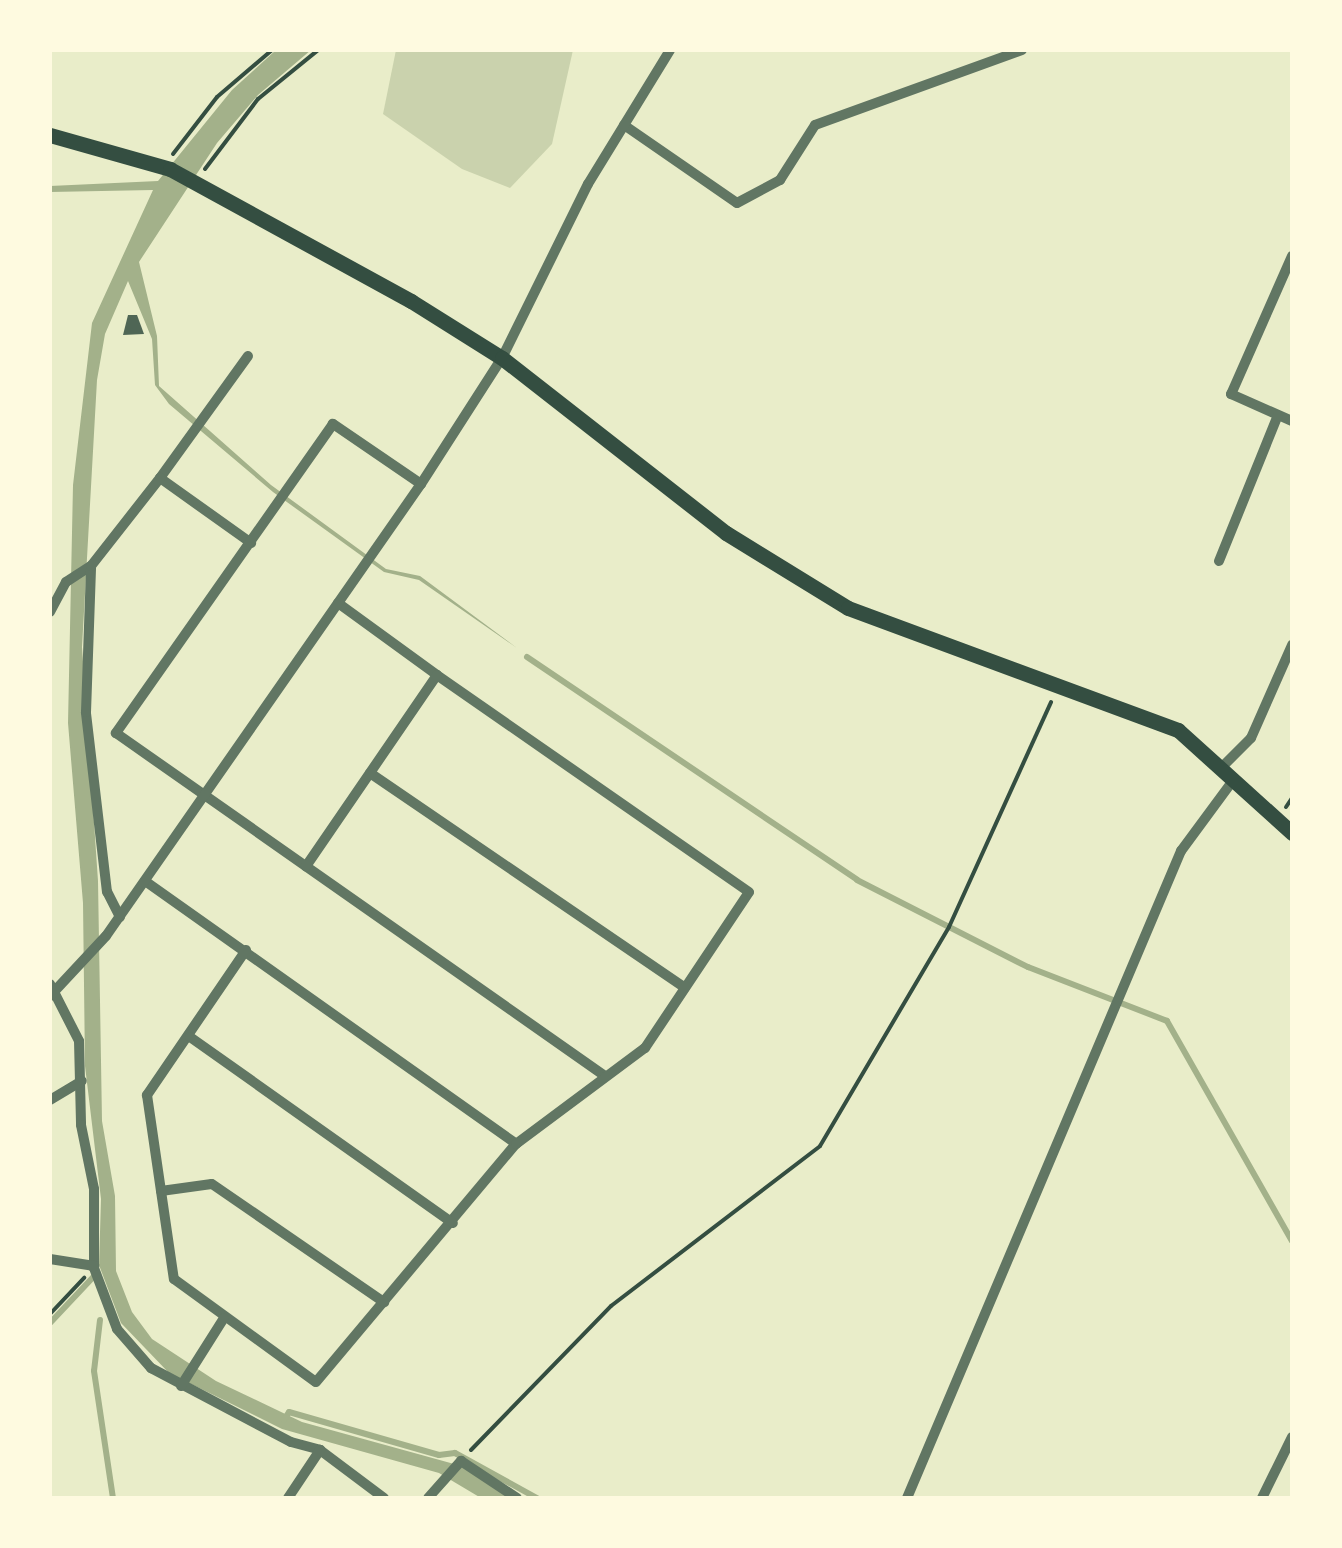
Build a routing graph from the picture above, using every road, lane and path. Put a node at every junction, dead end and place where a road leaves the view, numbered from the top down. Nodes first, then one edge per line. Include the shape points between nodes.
1 (272, 50) edge
2 (318, 50) edge
3 (670, 50) edge
4 (1022, 50) edge
5 (624, 124) junction
6 (50, 135) edge
7 (166, 167) junction
8 (194, 181) junction
9 (1292, 256) edge
10 (248, 356) dead end
11 (502, 358) junction
12 (1278, 415) junction
13 (1292, 421) edge
14 (160, 478) junction
15 (421, 484) junction
16 (250, 543) junction
17 (1219, 562) dead end
18 (87, 568) junction
19 (338, 603) junction
20 (50, 612) edge
21 (1292, 645) edge
22 (437, 676) junction
23 (1058, 686) junction
24 (370, 773) junction
25 (1228, 773) junction
26 (203, 797) junction
27 (1292, 833) edge
28 (306, 866) junction
29 (145, 881) junction
30 (120, 916) junction
31 (246, 950) junction
32 (685, 988) junction
33 (51, 990) edge
34 (190, 1037) junction
35 (606, 1076) junction
36 (82, 1082) junction
37 (50, 1100) edge
38 (516, 1144) junction
39 (161, 1191) junction
40 (453, 1222) junction
41 (50, 1259) edge
42 (94, 1267) junction
43 (384, 1302) junction
44 (50, 1314) edge
45 (224, 1318) junction
46 (180, 1386) junction
47 (1292, 1437) edge
48 (320, 1450) junction
49 (461, 1461) junction
50 (288, 1498) edge
51 (384, 1498) edge
52 (428, 1498) edge
53 (518, 1498) edge
54 (907, 1498) edge
55 (1262, 1498) edge

1 - 7 path via 217,97
2 - 8 path via 258,99
3 - 5 street
4 - 5 street via 815,125 780,180 737,202
5 - 11 street
6 - 7 main road
7 - 8 main road
8 - 11 main road
9 - 12 street via 1231,394
10 - 14 street
11 - 15 street
11 - 23 main road via 726,533 793,576 922,640
12 - 13 street
12 - 17 street
14 - 16 street
14 - 18 street
15 - 16 street via 333,424
15 - 19 street
16 - 26 street via 116,733
18 - 20 street via 69,580
18 - 30 street via 86,712 107,892
19 - 22 street
19 - 26 street
21 - 25 street
22 - 24 street
22 - 32 street via 749,892
23 - 25 main road via 1152,715
23 - 49 path via 949,927 820,1146 610,1306
24 - 28 street
24 - 32 street
25 - 27 main road
25 - 54 street via 1181,851
26 - 28 street
26 - 29 street
28 - 35 street
29 - 30 street
29 - 31 street
30 - 33 street
31 - 34 street
31 - 38 street
32 - 35 street via 645,1048
33 - 36 street via 79,1041
34 - 39 street via 146,1094
34 - 40 street
35 - 38 street
36 - 37 street
36 - 42 street via 94,1188
38 - 40 street
39 - 43 street via 212,1184
39 - 45 street via 174,1279
40 - 43 street
41 - 42 street
42 - 44 path
42 - 46 street via 102,1303 127,1344
43 - 45 street via 316,1382
45 - 46 street
46 - 48 street
47 - 55 street
48 - 50 street
48 - 51 street
49 - 52 street
49 - 53 street

